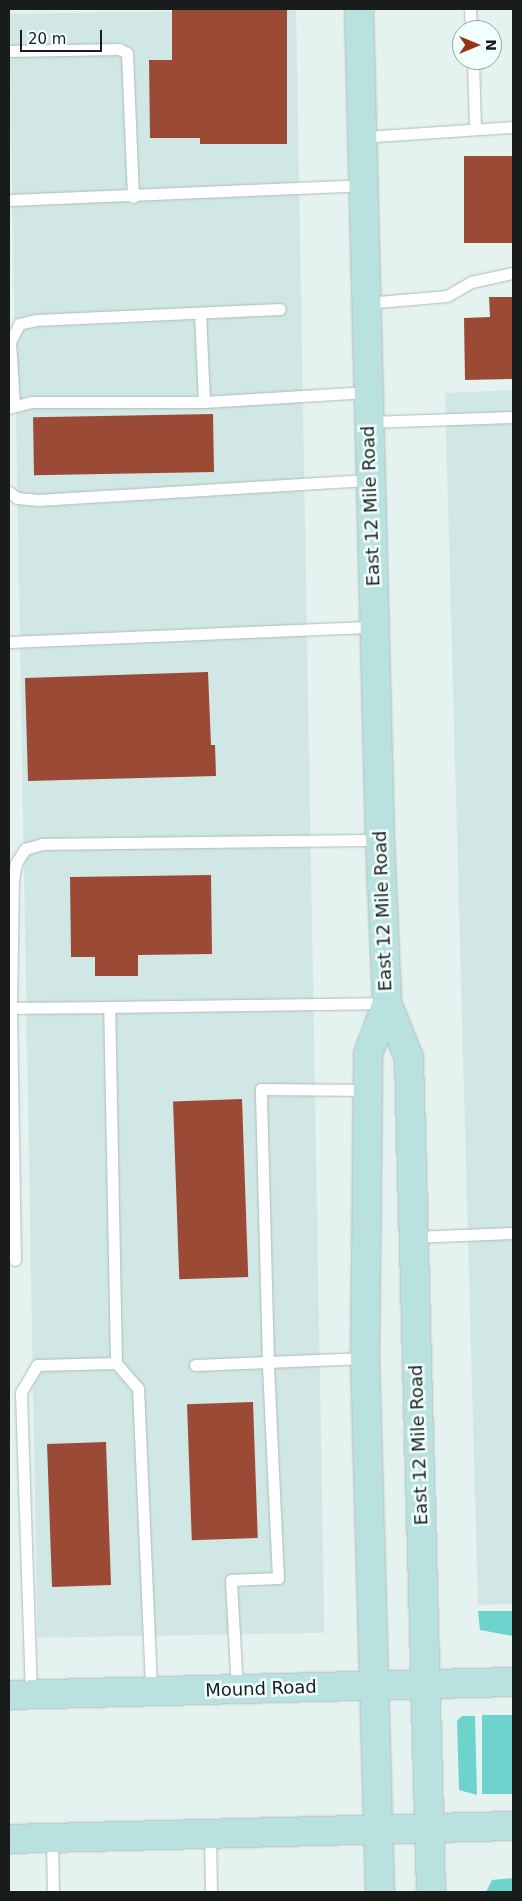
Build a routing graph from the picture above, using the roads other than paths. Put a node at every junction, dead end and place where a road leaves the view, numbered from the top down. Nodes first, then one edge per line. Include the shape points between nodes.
1 (360, 9) edge
2 (9, 51) edge
3 (472, 70) edge
4 (513, 127) edge
5 (475, 128) junction
6 (362, 137) junction
7 (363, 185) junction
8 (133, 197) junction
9 (9, 200) edge
10 (513, 273) edge
11 (366, 303) junction
12 (280, 309) dead end
13 (200, 313) junction
14 (368, 392) junction
15 (204, 402) junction
16 (11, 406) edge
17 (513, 417) edge
18 (368, 422) junction
19 (370, 480) junction
20 (9, 492) edge
21 (374, 627) junction
22 (9, 642) edge
23 (380, 840) junction
24 (387, 1003) junction
25 (109, 1007) junction
26 (12, 1008) junction
27 (368, 1090) junction
28 (513, 1233) edge
29 (413, 1237) junction
30 (15, 1260) dead end
31 (365, 1358) junction
32 (268, 1362) junction
33 (116, 1363) junction
34 (195, 1365) dead end
35 (513, 1682) edge
36 (426, 1683) junction
37 (374, 1686) junction
38 (237, 1689) junction
39 (151, 1693) junction
40 (20, 1695) edge
41 (513, 1826) edge
42 (430, 1828) junction
43 (379, 1829) junction
44 (210, 1832) junction
45 (52, 1837) junction
46 (9, 1839) edge
47 (53, 1892) edge
48 (211, 1892) edge
49 (380, 1892) edge
50 (431, 1892) edge

1 - 6 main road, East 12 Mile Road
2 - 8 lane via 119,49 127,53
3 - 5 lane
4 - 5 lane
5 - 6 lane
6 - 7 main road, East 12 Mile Road
7 - 8 lane
7 - 11 main road, East 12 Mile Road
8 - 9 lane
10 - 11 lane via 471,282 447,296
11 - 14 main road, East 12 Mile Road
12 - 13 lane
13 - 15 lane
13 - 16 lane via 36,320 19,324 10,342
14 - 15 lane
14 - 18 main road, East 12 Mile Road
15 - 16 lane
17 - 18 lane
18 - 19 main road, East 12 Mile Road
19 - 20 lane via 39,500 17,498
19 - 21 main road, East 12 Mile Road
21 - 22 lane
21 - 23 main road, East 12 Mile Road
23 - 24 main road, East 12 Mile Road
23 - 26 lane via 42,844 25,849 16,863 13,880
24 - 25 lane
24 - 27 main road, East 12 Mile Road via 368,1054
24 - 29 main road, East 12 Mile Road via 409,1058
25 - 26 lane
25 - 33 lane
26 - 30 lane
27 - 31 main road, East 12 Mile Road
27 - 32 lane via 261,1089
28 - 29 lane
29 - 36 main road, East 12 Mile Road
31 - 32 lane
31 - 37 main road, East 12 Mile Road
32 - 34 lane
32 - 38 lane via 278,1578 231,1580
33 - 39 lane via 138,1388
33 - 40 lane via 37,1365 21,1392
35 - 36 main road, Mound Road
36 - 37 main road, Mound Road
36 - 42 main road, East 12 Mile Road
37 - 38 main road, Mound Road
37 - 43 main road, East 12 Mile Road
38 - 39 main road, Mound Road
39 - 40 main road, Mound Road
41 - 42 main road
42 - 43 main road
42 - 50 main road, East 12 Mile Road
43 - 44 main road
43 - 49 main road, East 12 Mile Road
44 - 45 main road
44 - 48 lane
45 - 46 main road
45 - 47 lane

